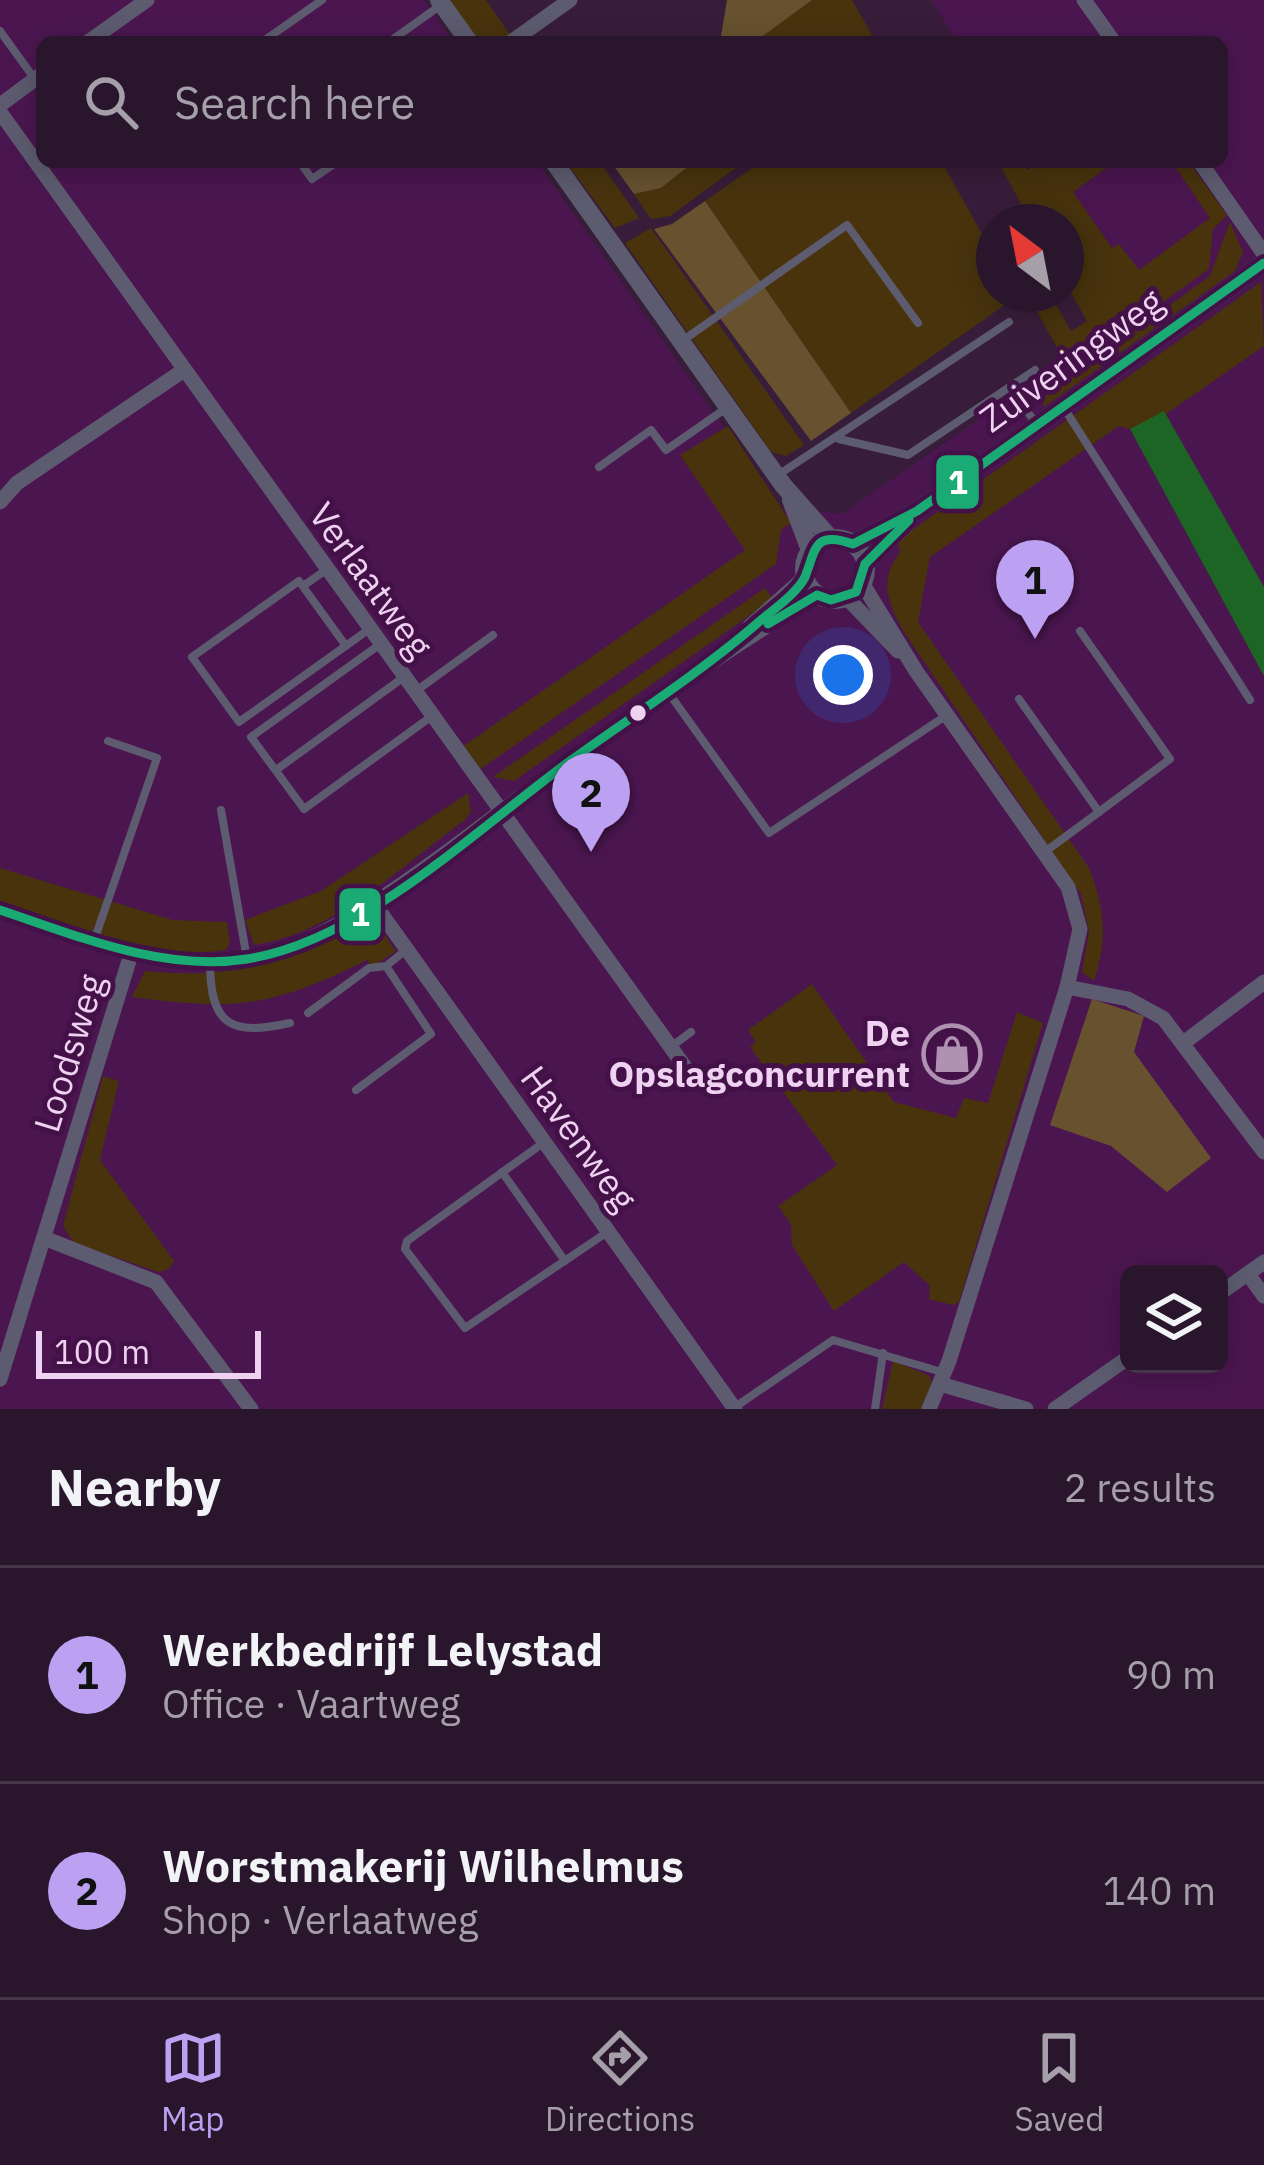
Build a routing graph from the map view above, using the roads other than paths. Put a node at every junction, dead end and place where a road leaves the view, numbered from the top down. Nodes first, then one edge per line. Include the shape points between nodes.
1 (147, 0) edge
2 (322, 0) edge
3 (570, 0) edge
4 (1084, 0) edge
5 (440, 2) edge
6 (0, 31) edge
7 (96, 36) edge
8 (271, 36) edge
9 (396, 36) edge
10 (465, 36) edge
11 (519, 36) edge
12 (1110, 36) edge
13 (36, 73) edge
14 (36, 79) edge
15 (0, 109) edge
16 (36, 160) edge
17 (42, 168) edge
18 (304, 168) edge
19 (328, 168) edge
20 (558, 168) edge
21 (1204, 168) edge
22 (1264, 259) edge
23 (1009, 322) dead end
24 (918, 323) dead end
25 (680, 341) junction
26 (184, 370) junction
27 (1035, 370) dead end
28 (1008, 389) junction
29 (728, 407) junction
30 (1063, 407) junction
31 (1038, 425) junction
32 (838, 438) junction
33 (599, 466) dead end
34 (780, 480) junction
35 (0, 502) edge
36 (917, 511) junction
37 (831, 538) junction
38 (854, 544) junction
39 (811, 550) junction
40 (327, 569) junction
41 (864, 573) junction
42 (805, 577) junction
43 (303, 586) junction
44 (817, 595) junction
45 (847, 598) junction
46 (370, 629) junction
47 (1080, 631) dead end
48 (493, 635) dead end
49 (380, 644) junction
50 (346, 646) junction
51 (706, 662) junction
52 (916, 671) junction
53 (409, 684) junction
54 (667, 691) junction
55 (1019, 699) dead end
56 (1250, 700) dead end
57 (947, 714) junction
58 (432, 716) junction
59 (108, 741) dead end
60 (276, 770) junction
61 (221, 810) dead end
62 (500, 812) junction
63 (1099, 812) junction
64 (1046, 851) junction
65 (373, 902) junction
66 (0, 910) edge
67 (94, 940) junction
68 (407, 950) junction
69 (132, 952) junction
70 (247, 959) junction
71 (210, 961) junction
72 (386, 966) junction
73 (1264, 982) edge
74 (1067, 987) junction
75 (308, 1013) dead end
76 (290, 1023) dead end
77 (691, 1032) dead end
78 (1186, 1041) junction
79 (671, 1046) junction
80 (695, 1081) dead end
81 (356, 1090) dead end
82 (544, 1142) junction
83 (1264, 1152) edge
84 (502, 1172) junction
85 (608, 1231) junction
86 (44, 1238) junction
87 (565, 1261) junction
88 (1264, 1262) edge
89 (1248, 1274) junction
90 (1228, 1288) edge
91 (1264, 1296) edge
92 (883, 1353) junction
93 (1120, 1363) edge
94 (942, 1378) junction
95 (0, 1379) edge
96 (1002, 1407) edge
97 (735, 1408) edge
98 (251, 1409) edge
99 (875, 1409) edge
100 (929, 1409) edge
101 (1026, 1409) edge
102 (1055, 1409) edge

1 - 7 street
2 - 8 lane
3 - 11 street
4 - 12 street
5 - 9 lane
5 - 10 street
6 - 13 lane
14 - 15 street
15 - 16 street, Verlaatweg
17 - 26 street, Verlaatweg
18 - 19 lane via 312,179
20 - 25 street
21 - 22 street
22 - 30 street, Zuiveringweg
23 - 32 lane
24 - 25 lane via 848,225
25 - 29 street
26 - 35 street
26 - 40 street, Verlaatweg
27 - 28 lane
28 - 31 lane
28 - 32 lane via 908,455
29 - 33 lane via 666,450 651,430
29 - 34 street
30 - 31 street, Zuiveringweg
30 - 56 lane
31 - 36 street, Zuiveringweg
32 - 34 lane
34 - 37 street
34 - 39 street
36 - 38 street, Zuiveringweg
36 - 41 street, Zuiveringweg
37 - 38 street
37 - 39 street
38 - 41 street
39 - 42 street
40 - 43 lane
40 - 46 street, Verlaatweg
41 - 45 street
41 - 52 street
42 - 44 street
42 - 51 street
43 - 50 lane
43 - 50 lane via 299,580 192,657 239,722
44 - 45 street
44 - 51 street
45 - 52 street
46 - 49 street, Verlaatweg
46 - 50 lane
47 - 63 lane via 1170,759
48 - 53 lane
49 - 53 street, Verlaatweg
49 - 60 lane via 251,737
51 - 54 street
52 - 57 street
53 - 58 street, Verlaatweg
53 - 60 lane
54 - 57 lane via 770,833
54 - 62 street
55 - 63 lane
57 - 64 street
58 - 60 lane via 304,809
58 - 62 street, Verlaatweg
59 - 67 lane via 157,758
61 - 70 lane
62 - 65 street
62 - 79 street, Verlaatweg
63 - 64 lane
64 - 74 street via 1080,929
65 - 68 street, Havenweg
65 - 70 street
66 - 67 street
67 - 69 street
68 - 72 lane
68 - 82 street, Havenweg
69 - 71 street
69 - 86 street, Loodsweg
70 - 71 street
71 - 76 lane via 210,994 228,1023 247,1033
72 - 75 lane via 370,968
72 - 81 lane via 430,1034
73 - 78 street
74 - 78 street via 1128,999
74 - 94 street
77 - 79 lane
78 - 83 street
79 - 80 street, Verlaatweg
82 - 84 lane
82 - 85 street, Havenweg
84 - 87 lane
84 - 87 lane via 405,1250 465,1328
85 - 87 lane
85 - 97 street, Havenweg
86 - 95 street, Loodsweg
86 - 98 street via 156,1282
88 - 89 street
89 - 90 street
89 - 91 street
92 - 94 lane
92 - 97 lane via 833,1340
92 - 99 lane
93 - 102 street
94 - 96 street
94 - 100 street
96 - 101 street

